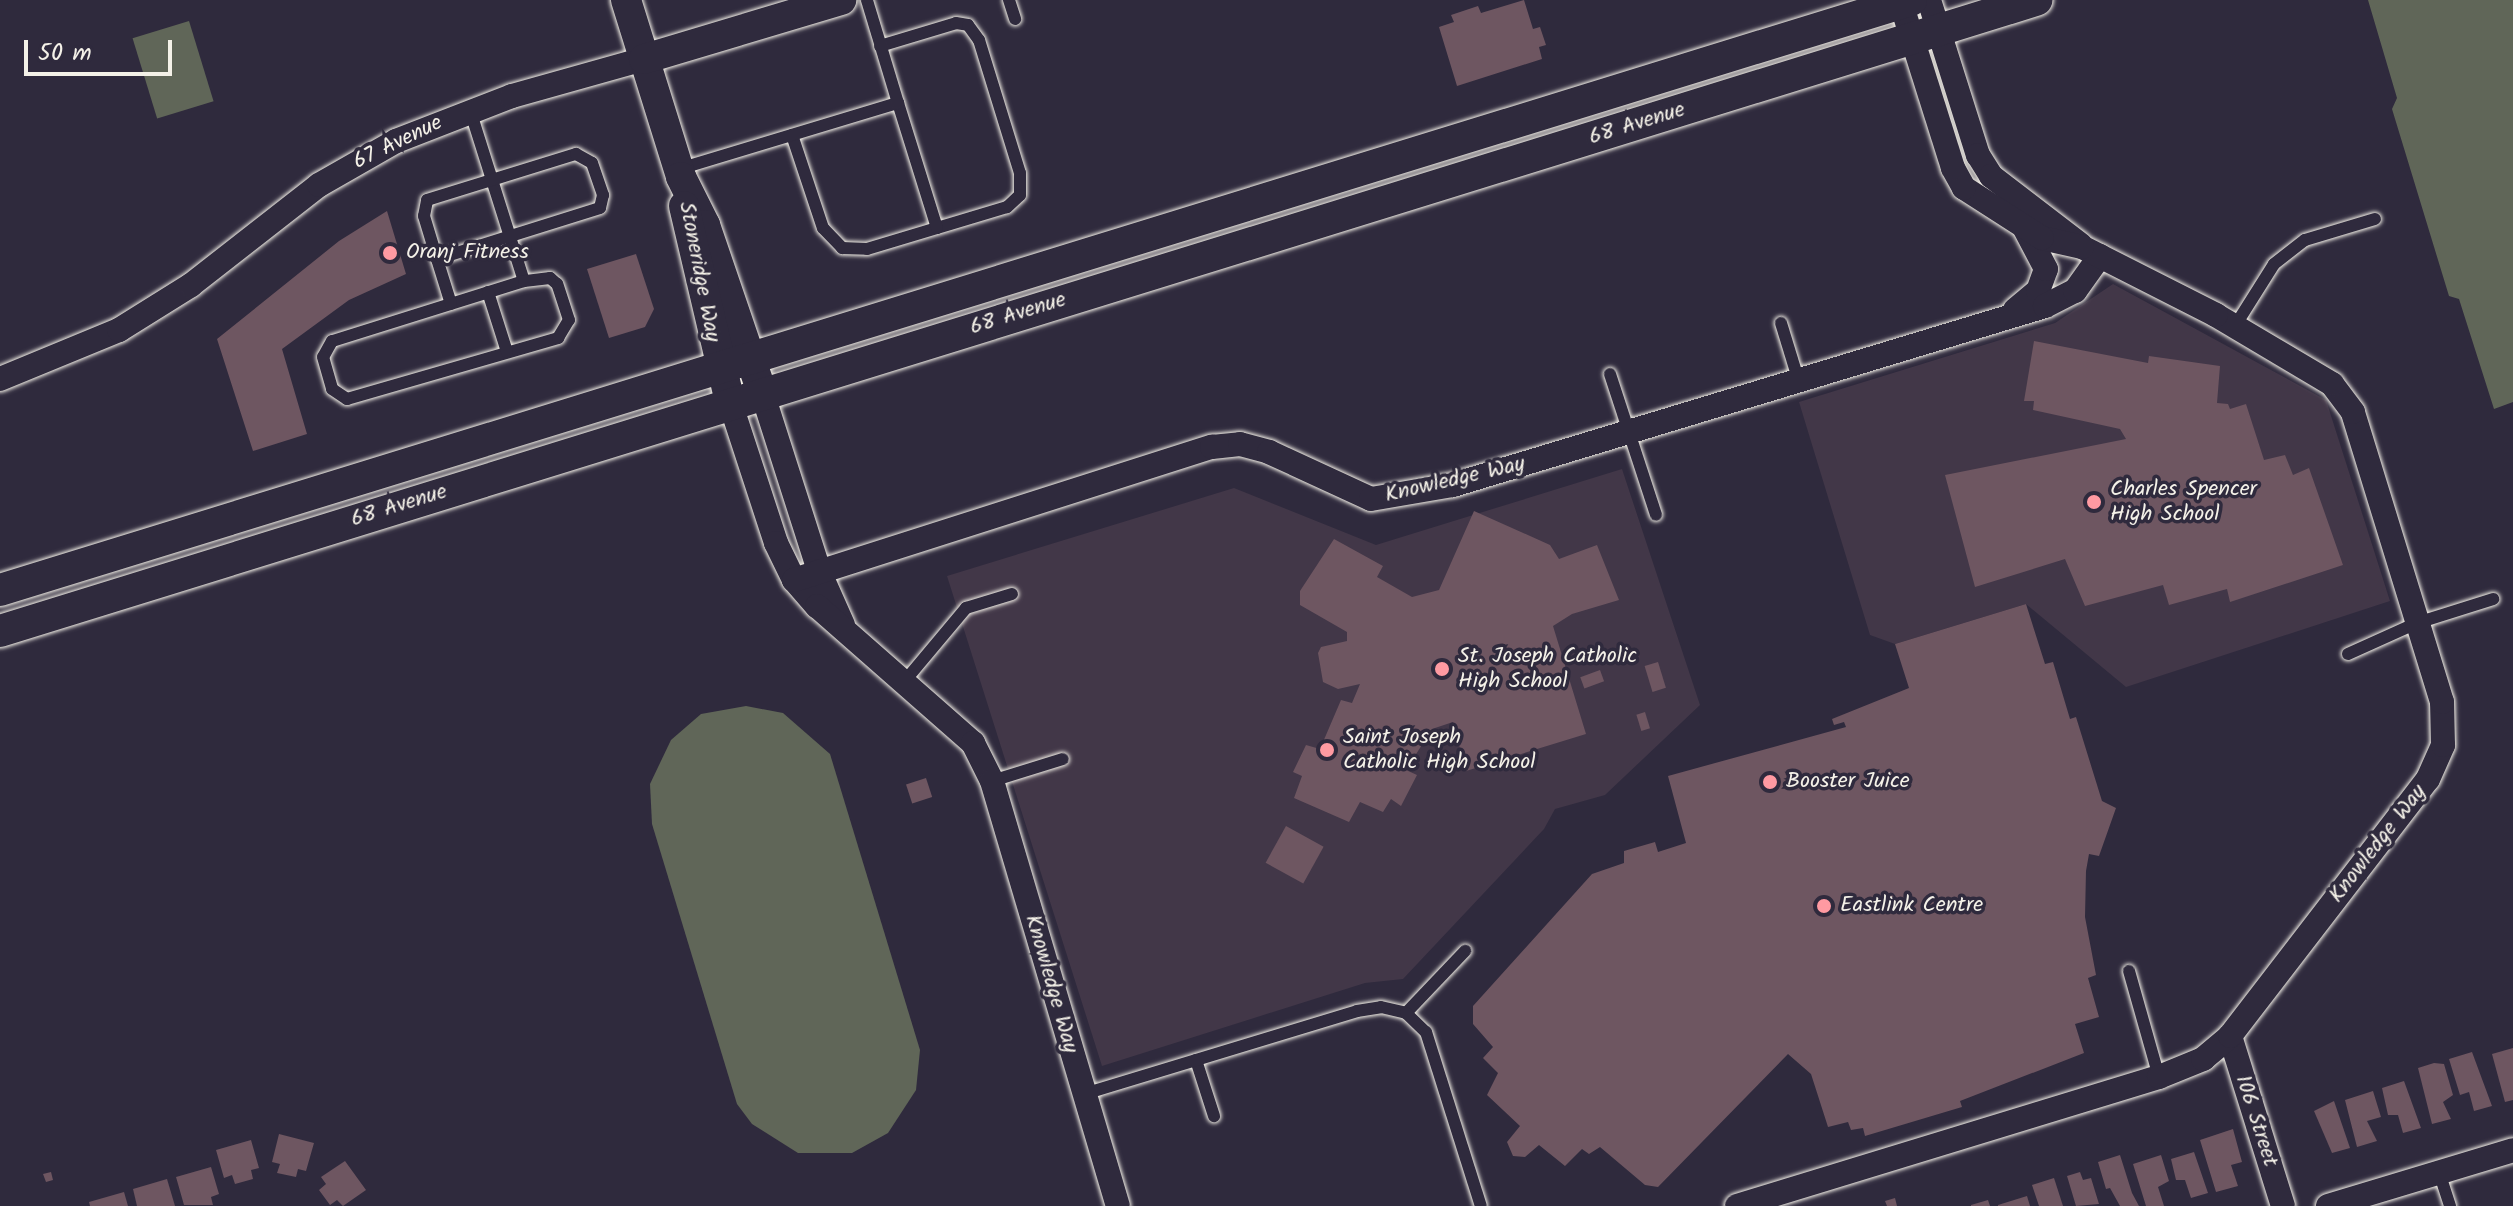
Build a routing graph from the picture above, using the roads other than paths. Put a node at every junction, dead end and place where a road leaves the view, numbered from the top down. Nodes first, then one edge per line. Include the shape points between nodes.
1 (626, 0) edge
2 (841, 0) edge
3 (867, 0) edge
4 (1009, 0) edge
5 (2036, 0) edge
6 (1910, 1) edge
7 (1015, 19) dead end
8 (1926, 35) junction
9 (880, 46) junction
10 (644, 59) junction
11 (898, 103) junction
12 (470, 110) junction
13 (792, 135) junction
14 (680, 173) junction
15 (493, 181) junction
16 (2375, 219) dead end
17 (937, 228) junction
18 (2025, 229) junction
19 (510, 236) junction
20 (2091, 251) junction
21 (437, 259) junction
22 (524, 281) junction
23 (488, 292) junction
24 (451, 304) junction
25 (2004, 319) junction
26 (1781, 323) dead end
27 (2235, 326) junction
28 (507, 352) junction
29 (750, 357) junction
30 (719, 366) junction
31 (1610, 374) dead end
32 (0, 379) edge
33 (1799, 382) junction
34 (762, 392) junction
35 (730, 402) junction
36 (1630, 434) junction
37 (1656, 515) dead end
38 (819, 571) junction
39 (794, 580) junction
40 (0, 590) edge
41 (1012, 594) dead end
42 (2493, 599) dead end
43 (2417, 623) junction
44 (0, 631) edge
45 (846, 631) junction
46 (2348, 654) dead end
47 (904, 682) junction
48 (1063, 759) dead end
49 (992, 781) junction
50 (1465, 951) dead end
51 (2129, 971) dead end
52 (1406, 1013) junction
53 (2230, 1036) junction
54 (1196, 1060) junction
55 (2159, 1077) junction
56 (1084, 1094) junction
57 (1214, 1116) dead end
58 (2513, 1150) edge
59 (2439, 1172) junction
60 (1118, 1206) edge
61 (1481, 1206) edge
62 (1737, 1206) edge
63 (2283, 1206) edge
64 (2328, 1206) edge
65 (2450, 1206) edge

1 - 10 street, Stoneridge Way
2 - 10 street, 67 Avenue
3 - 9 lane
4 - 7 lane
5 - 8 main road, 68 Avenue
6 - 8 street, Knowledge Way
6 - 29 main road, 68 Avenue
8 - 18 street, Knowledge Way via 1953,168 1964,188
8 - 20 street, Knowledge Way via 1991,176
8 - 34 main road, 68 Avenue
9 - 11 lane
9 - 17 lane via 956,23 968,25 979,40 1020,173 1020,195 1007,207
10 - 12 street, 67 Avenue
10 - 14 street, Stoneridge Way
11 - 13 lane
11 - 17 lane
12 - 15 lane
12 - 32 street, 67 Avenue via 355,163 285,209 191,285 119,330
13 - 14 lane
13 - 17 lane via 823,228 842,248 867,249
14 - 29 street, Stoneridge Way via 705,225
14 - 30 street, Stoneridge Way via 687,234
15 - 19 lane
15 - 19 lane via 582,154 592,163 603,195 595,211
15 - 21 lane via 424,205
16 - 27 lane via 2305,240 2274,264
18 - 20 street, Knowledge Way
18 - 25 street, Knowledge Way via 2043,256 2043,280 2038,291
19 - 21 lane
19 - 22 lane
20 - 25 street, Knowledge Way via 2075,291
20 - 27 street, Knowledge Way
21 - 24 lane
22 - 23 lane
22 - 28 lane via 550,278 557,284 569,320 558,338
23 - 24 lane
23 - 28 lane
24 - 28 lane via 332,341 323,357 337,396 347,399
25 - 33 street, Knowledge Way
26 - 33 lane
27 - 43 street, Knowledge Way via 2332,384 2353,412
29 - 30 main road, 68 Avenue
29 - 34 street, Knowledge Way
30 - 35 street, Knowledge Way
30 - 40 main road, 68 Avenue
31 - 36 lane
33 - 36 street, Knowledge Way
34 - 35 main road, 68 Avenue
34 - 38 street, Knowledge Way
35 - 39 street, Knowledge Way via 776,543
35 - 44 main road, 68 Avenue
36 - 37 lane
36 - 38 street, Knowledge Way via 1453,485 1371,499 1269,452 1240,444 1212,447
38 - 39 street, Knowledge Way
38 - 45 street, Knowledge Way
39 - 45 street, Knowledge Way
41 - 47 lane via 966,608
42 - 43 lane
43 - 46 lane
43 - 53 street, Knowledge Way via 2442,702 2443,745 2428,779
45 - 47 street, Knowledge Way
47 - 49 street, Knowledge Way via 973,743
48 - 49 lane
49 - 56 street, Knowledge Way
50 - 52 lane
51 - 55 lane
52 - 54 lane via 1381,1007 1357,1011
52 - 61 lane via 1426,1032
53 - 55 street, Knowledge Way via 2203,1059
53 - 63 street, 106 Street
54 - 56 lane
54 - 57 lane
55 - 62 street, Knowledge Way
56 - 60 street, Knowledge Way
58 - 59 street
59 - 64 street
59 - 65 lane

